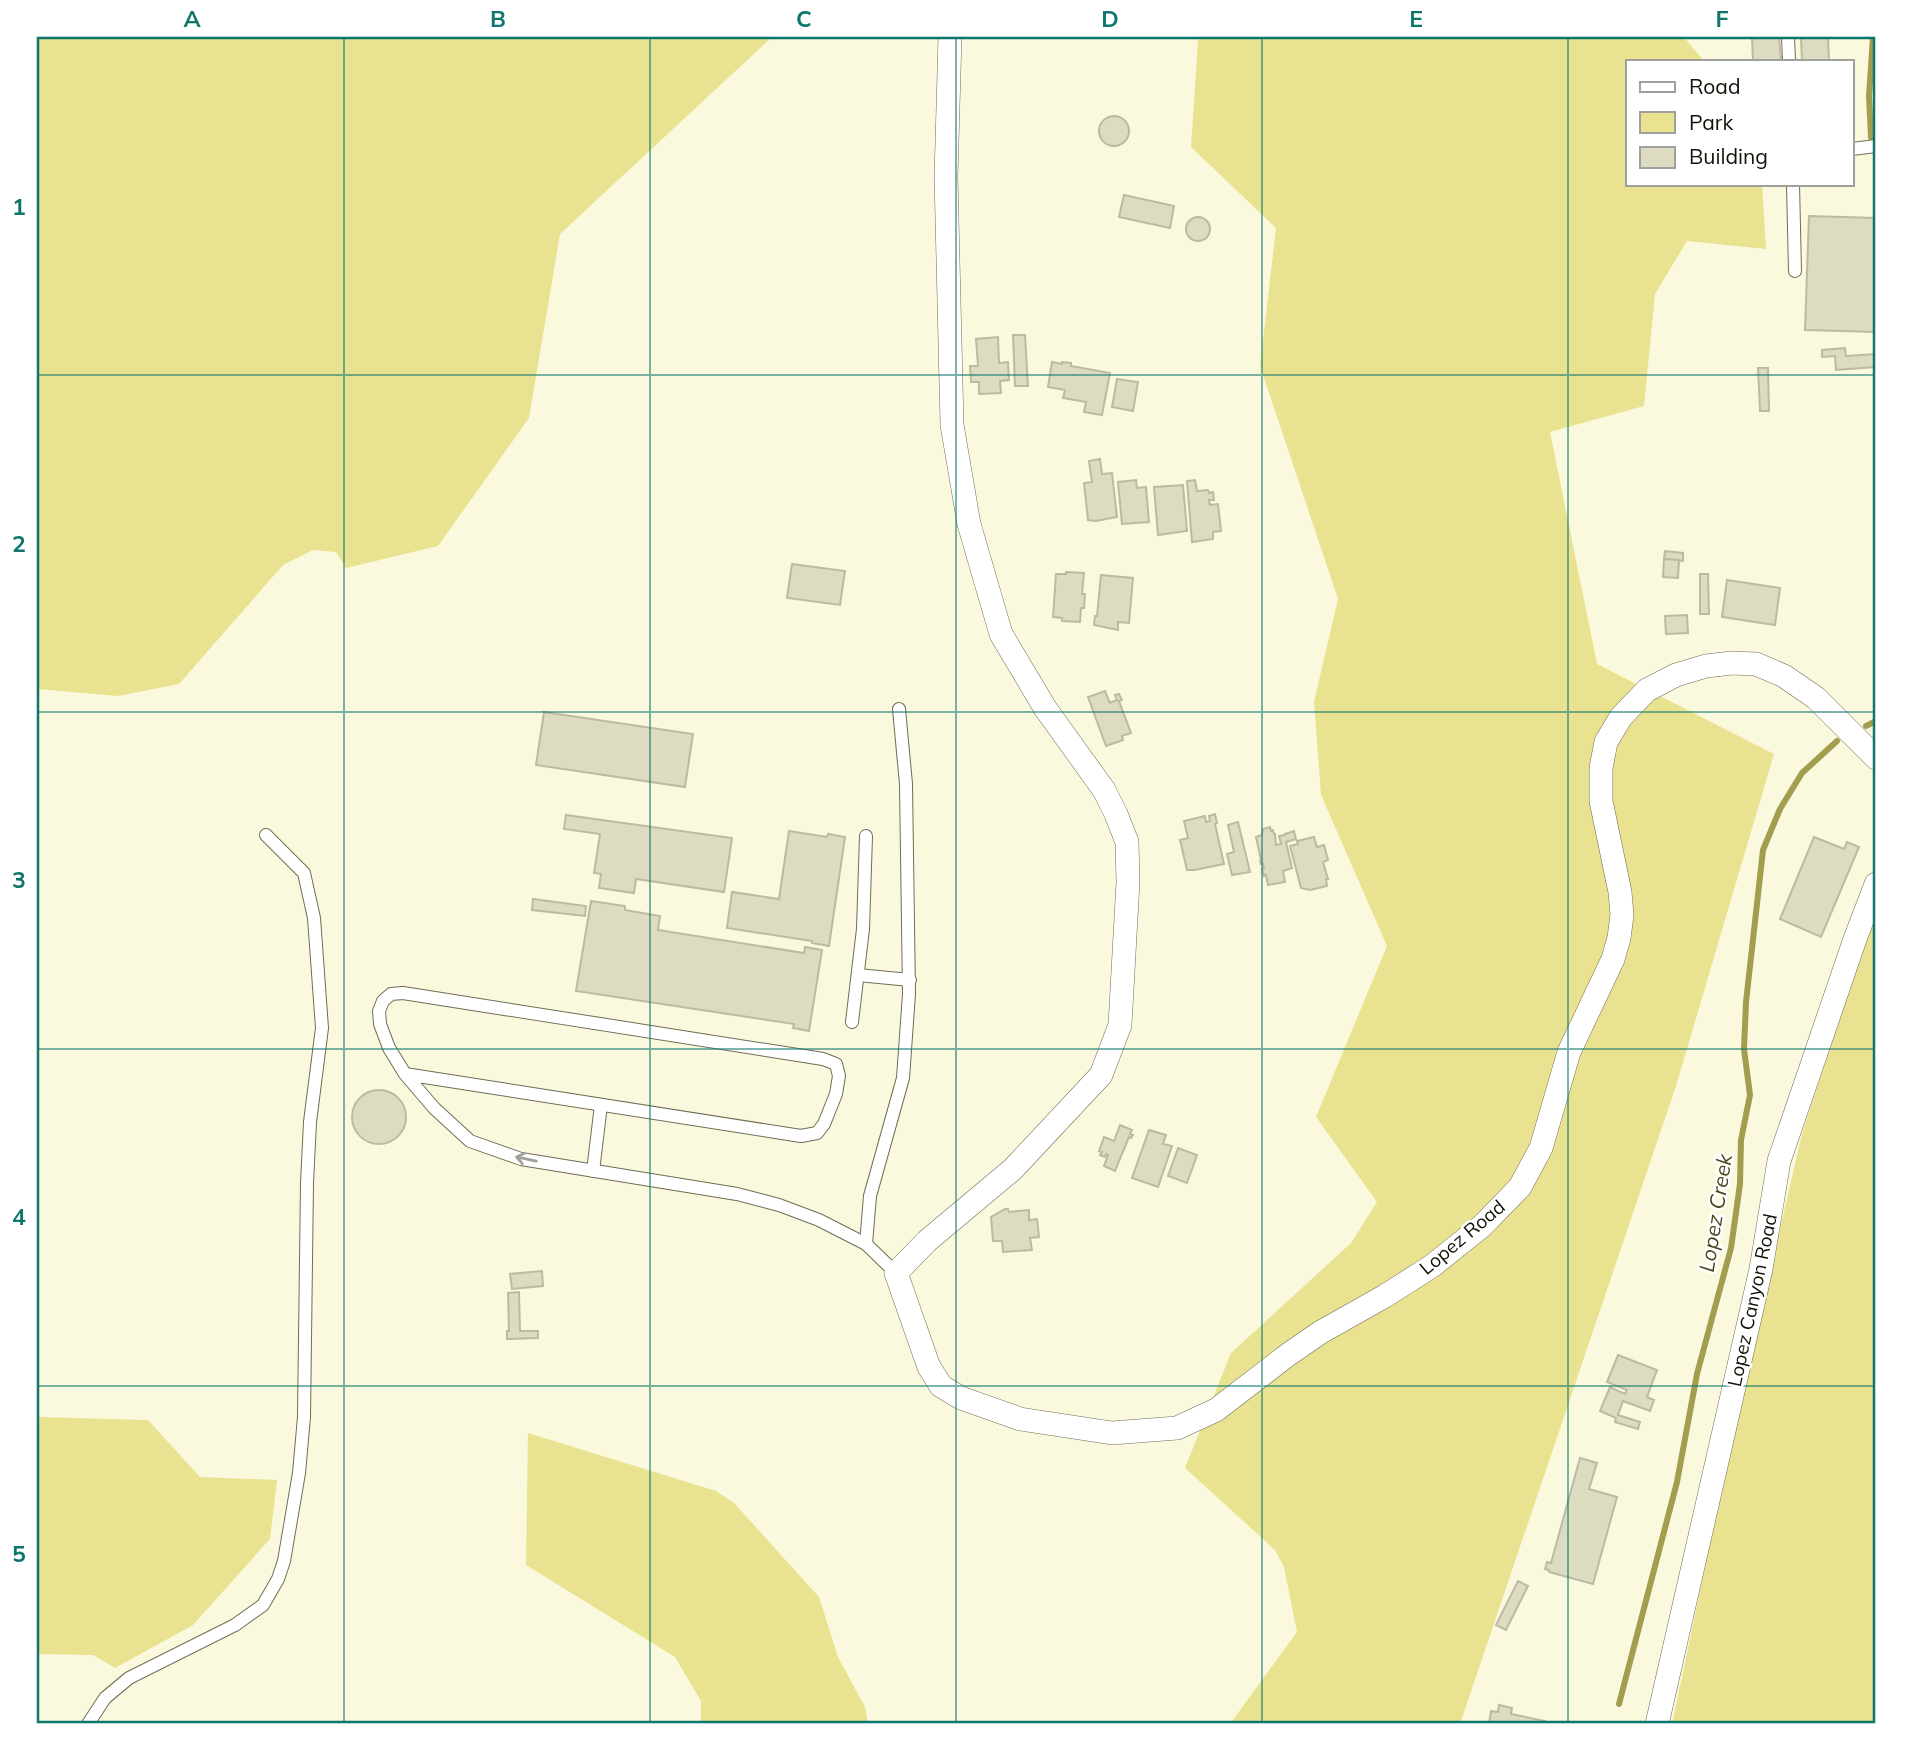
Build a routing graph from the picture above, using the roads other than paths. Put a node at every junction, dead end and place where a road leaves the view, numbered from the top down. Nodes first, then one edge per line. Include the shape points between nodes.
1 (950, 37) edge
2 (1788, 37) edge
3 (1788, 60) edge
4 (1876, 146) edge
5 (1854, 149) edge
6 (1793, 186) edge
7 (1795, 271) dead end
8 (899, 709) dead end
9 (1876, 758) edge
10 (266, 835) dead end
11 (866, 836) dead end
12 (1876, 884) edge
13 (858, 975) junction
14 (910, 980) junction
15 (852, 1022) dead end
16 (405, 1074) junction
17 (601, 1105) junction
18 (593, 1171) junction
19 (866, 1244) junction
20 (896, 1273) junction
21 (88, 1724) edge
22 (1657, 1724) edge

1 - 20 street via 946,177 952,425 969,524 1001,634 1116,814 1127,842 1128,882 1120,1026 1101,1075 1013,1169
2 - 3 lane
4 - 5 lane
6 - 7 lane
8 - 14 lane via 906,785
9 - 20 street, Lopez Road via 1816,698 1784,676 1755,664 1706,666 1647,690 1616,725 1606,742 1601,768 1601,801 1622,915 1619,938 1569,1052 1541,1148 1520,1187 1482,1226 1432,1266 1321,1332 1216,1410 1177,1428 1112,1433 1020,1419 961,1398 941,1386 929,1367
10 - 21 lane via 304,873 314,918 322,1028 307,1171 304,1417 284,1561 263,1605 235,1625 129,1678 105,1698
11 - 13 lane
12 - 22 street, Lopez Canyon Road via 1779,1161 1761,1269
13 - 14 lane
13 - 15 lane
14 - 19 lane via 903,1078 870,1196
16 - 17 lane
16 - 17 lane via 380,1024 379,1011 391,994 823,1059 836,1063 839,1076 824,1124 817,1133 801,1136
18 -> 16 lane via 521,1159 470,1141
17 - 18 lane
18 - 19 lane via 779,1205
19 - 20 lane

